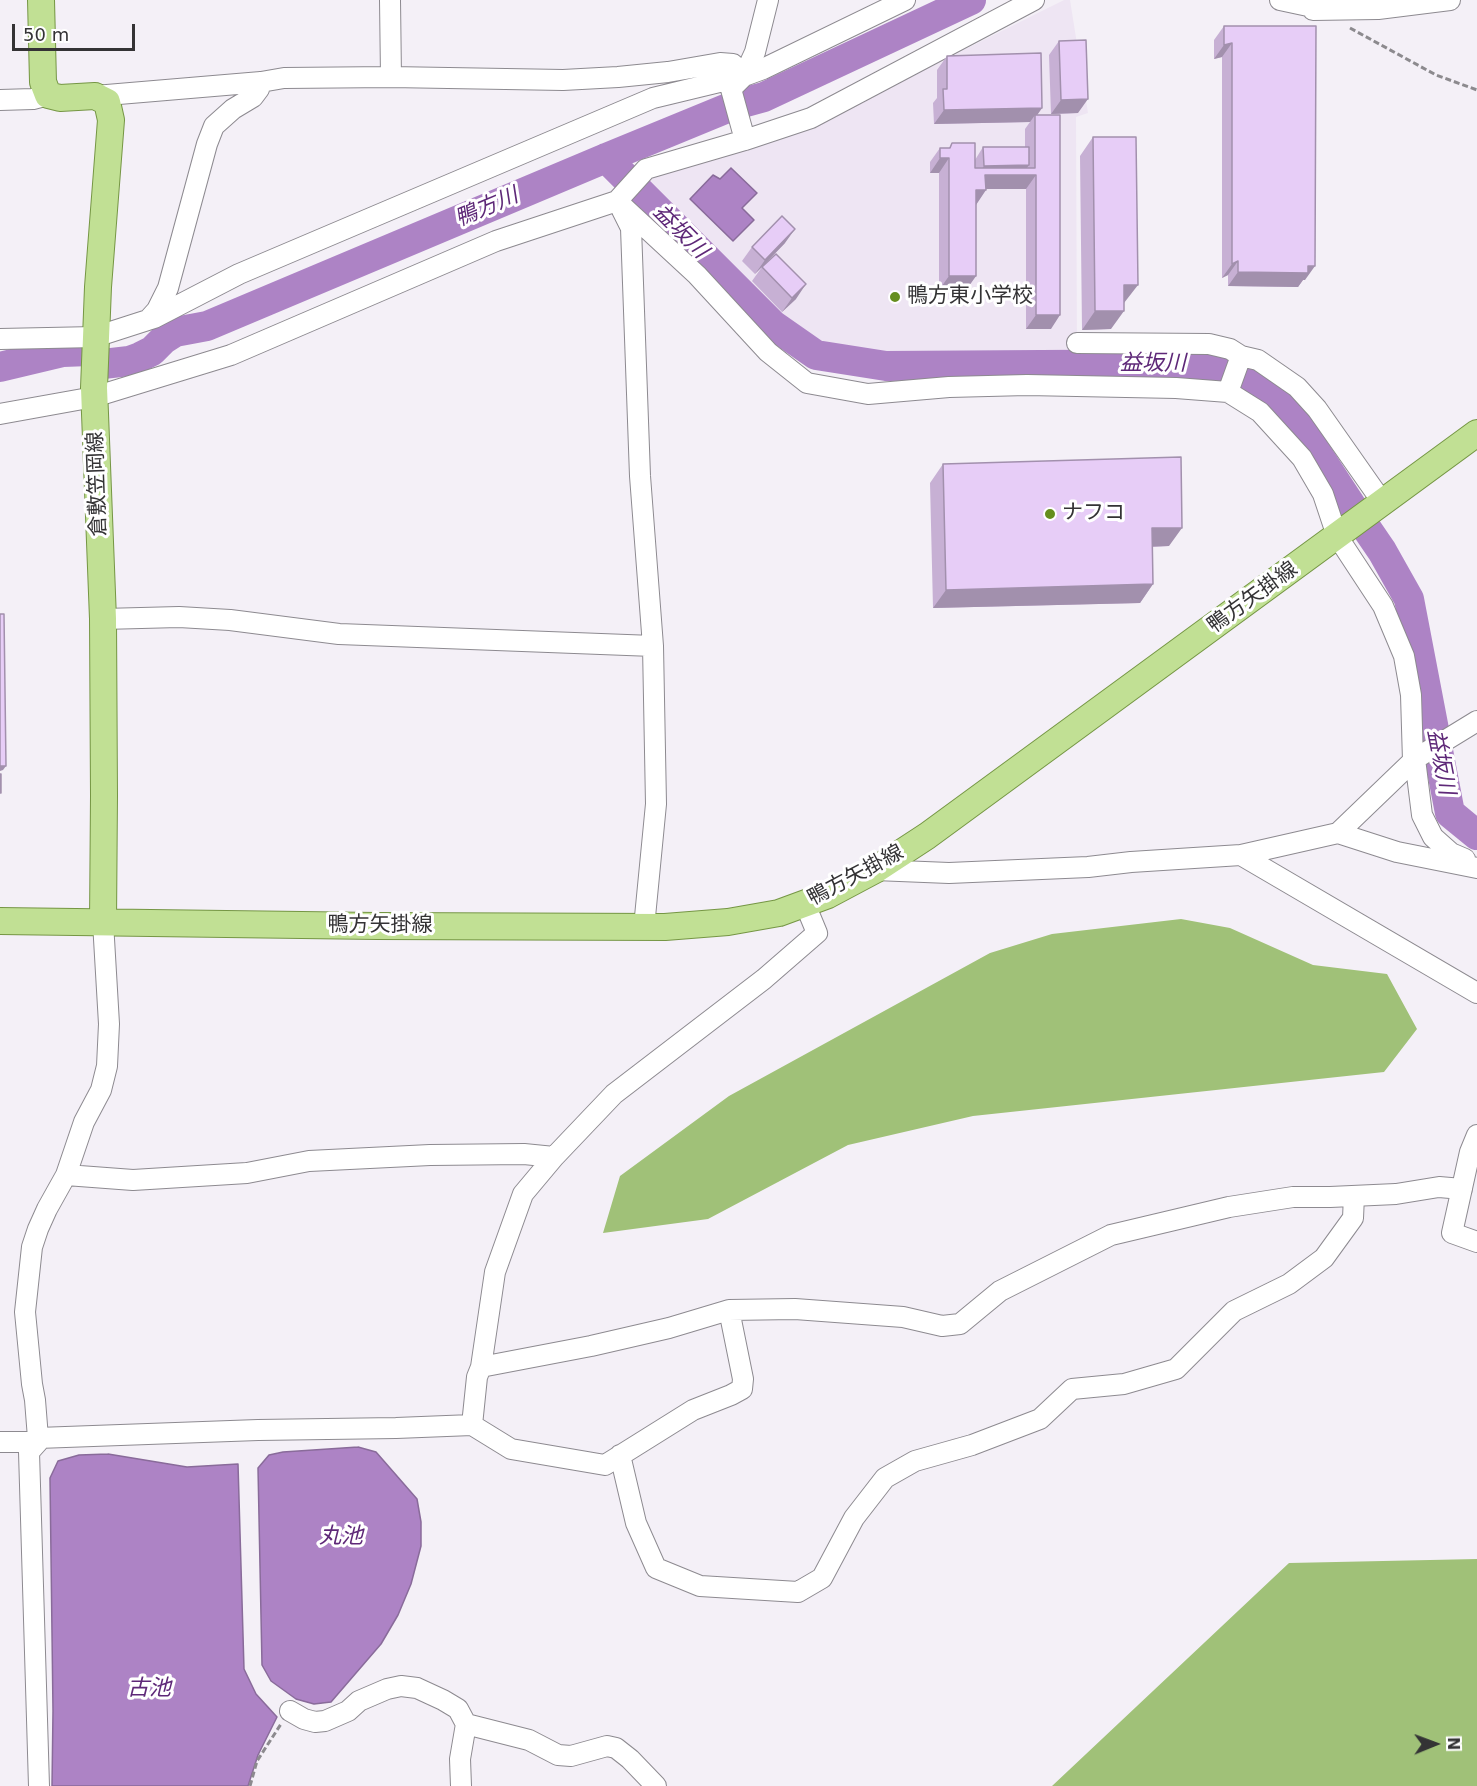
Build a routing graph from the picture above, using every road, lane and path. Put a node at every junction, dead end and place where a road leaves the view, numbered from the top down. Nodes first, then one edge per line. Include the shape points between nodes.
1 (41, 0) edge
2 (390, 0) edge
3 (768, 0) edge
4 (905, 0) edge
5 (1034, 0) edge
6 (1280, 0) edge
7 (1450, 0) edge
8 (1345, 26) dead end
9 (391, 77) junction
10 (261, 82) junction
11 (738, 83) junction
12 (1477, 90) edge
13 (48, 95) junction
14 (95, 96) junction
15 (0, 100) edge
16 (744, 134) junction
17 (618, 200) junction
18 (148, 320) junction
19 (95, 337) junction
20 (0, 339) edge
21 (1077, 343) dead end
22 (1241, 356) junction
23 (94, 392) junction
24 (1228, 392) junction
25 (0, 414) edge
26 (1477, 433) edge
27 (1377, 507) junction
28 (1340, 534) junction
29 (103, 619) junction
30 (653, 646) junction
31 (1476, 722) edge
32 (1416, 759) junction
33 (1338, 833) junction
34 (1241, 855) junction
35 (1477, 866) edge
36 (875, 870) junction
37 (805, 904) junction
38 (0, 921) edge
39 (102, 922) junction
40 (644, 927) junction
41 (1477, 993) edge
42 (1475, 1147) edge
43 (554, 1157) junction
44 (66, 1175) junction
45 (1462, 1189) junction
46 (1354, 1196) junction
47 (1477, 1242) edge
48 (729, 1310) junction
49 (481, 1367) junction
50 (472, 1425) junction
51 (38, 1440) junction
52 (0, 1442) edge
53 (620, 1455) junction
54 (290, 1711) joint
55 (466, 1724) junction
56 (39, 1786) edge
57 (250, 1786) edge
58 (461, 1786) edge
59 (656, 1786) edge

1 - 13 main road via 43,82
2 - 9 street
3 - 11 street via 755,52
4 - 11 street
5 - 16 street via 811,118
6 - 7 street via 1322,9 1313,10 1378,9
8 - 12 path via 1436,75
9 - 10 street via 284,78
9 - 11 street via 563,80 668,72 720,63 733,64
10 - 14 street
10 - 18 street via 253,97 214,126 168,288
11 - 16 street
11 - 18 street via 653,98 239,274
13 - 14 main road
13 - 15 street
14 - 19 main road, 倉敷笠岡線 via 106,102 111,120
16 - 17 street via 646,169
17 - 23 street via 496,241 231,356
17 - 24 street via 697,275 768,352 807,383 868,394 1027,385
17 - 30 street via 631,228 640,476
18 - 19 street
19 - 20 street
19 - 23 main road, 倉敷笠岡線
21 - 22 street via 1209,344
22 - 24 street
22 - 27 street via 1258,360 1297,387 1317,409
23 - 25 street
23 - 29 main road, 倉敷笠岡線
24 - 28 street via 1260,412 1302,458
26 - 27 main road, 鴨方矢掛線
27 - 28 main road, 鴨方矢掛線
28 - 32 street via 1383,606 1404,656 1412,695
28 - 36 main road, 鴨方矢掛線 via 936,830
29 - 30 street via 179,617 339,634
29 - 39 main road, 倉敷笠岡線
30 - 40 street via 656,804
31 - 32 street
32 - 33 street
32 - 35 street via 1422,815 1433,837 1451,853
33 - 34 street
33 - 35 street via 1397,852
34 - 36 street via 949,873
34 - 41 street
36 - 37 main road, 鴨方矢掛線
37 - 40 main road, 鴨方矢掛線 via 728,922
37 - 43 street via 817,933 764,979 614,1094
38 - 39 main road
39 - 40 main road, 鴨方矢掛線
39 - 44 street via 110,1024 107,1066
42 - 45 street
43 - 44 street via 430,1155 309,1161 247,1173 133,1180
43 - 49 street via 523,1194 495,1272
44 - 51 street via 46,1209 32,1246 25,1312
45 - 46 street via 1440,1187
45 - 47 street via 1452,1233
46 - 48 street via 1282,1198 1111,1235 1000,1290 960,1324 942,1326 903,1317 795,1309
46 - 53 street via 1353,1218 1324,1258 1289,1284 1234,1311 1176,1369 1124,1384 1072,1389 1040,1419 915,1461 885,1478 854,1518 822,1578 798,1592 700,1586 656,1568 636,1524
48 - 49 street via 591,1346
48 - 53 street via 742,1389 693,1410
49 - 50 street
50 - 51 street
50 - 53 street via 511,1449 605,1465
51 - 52 street
51 - 56 street via 29,1452
54 - 55 street via 304,1719 325,1721 348,1711 358,1701 401,1686 417,1688 443,1700 458,1709
54 - 57 path via 257,1761
55 - 58 street via 460,1759
55 - 59 street via 529,1740 558,1755 571,1756 607,1746 616,1748

